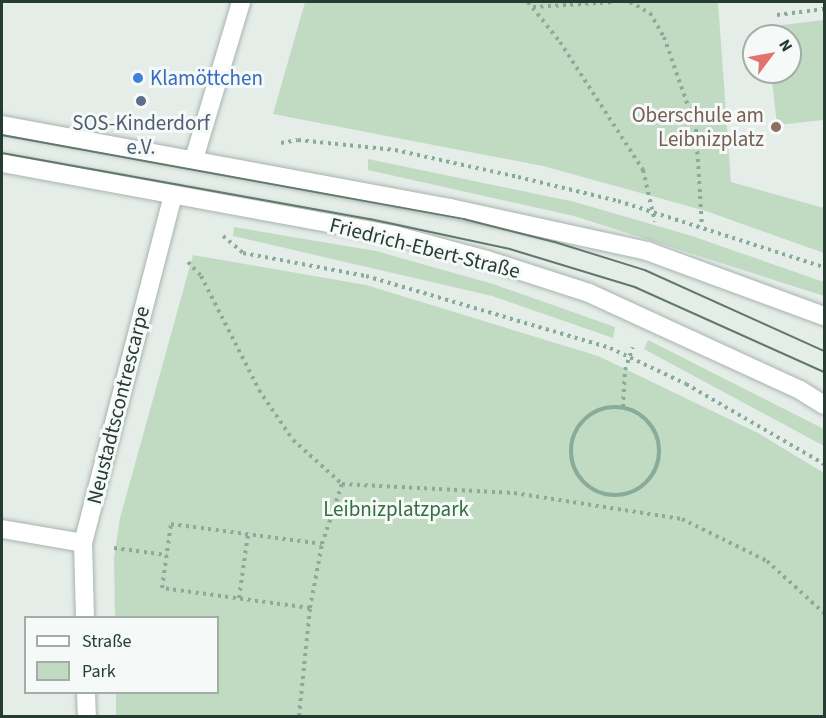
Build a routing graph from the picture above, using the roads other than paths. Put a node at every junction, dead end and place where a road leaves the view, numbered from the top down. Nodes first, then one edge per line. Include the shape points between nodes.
1 (241, 2) edge
2 (2, 125) edge
3 (194, 159) junction
4 (2, 163) edge
5 (173, 195) junction
6 (825, 316) edge
7 (825, 405) edge
8 (2, 529) edge
9 (83, 543) junction
10 (85, 616) edge
11 (86, 694) edge
12 (87, 717) edge

1 - 3 main road
2 - 3 main road, Friedrich-Ebert-Straße
3 - 6 main road, Friedrich-Ebert-Straße via 647,251
4 - 5 main road, Friedrich-Ebert-Straße
5 - 7 main road, Friedrich-Ebert-Straße via 394,235 589,293
5 - 9 main road, Neustadtscontrescarpe
8 - 9 main road
9 - 10 main road, Neustadtscontrescarpe
11 - 12 main road

